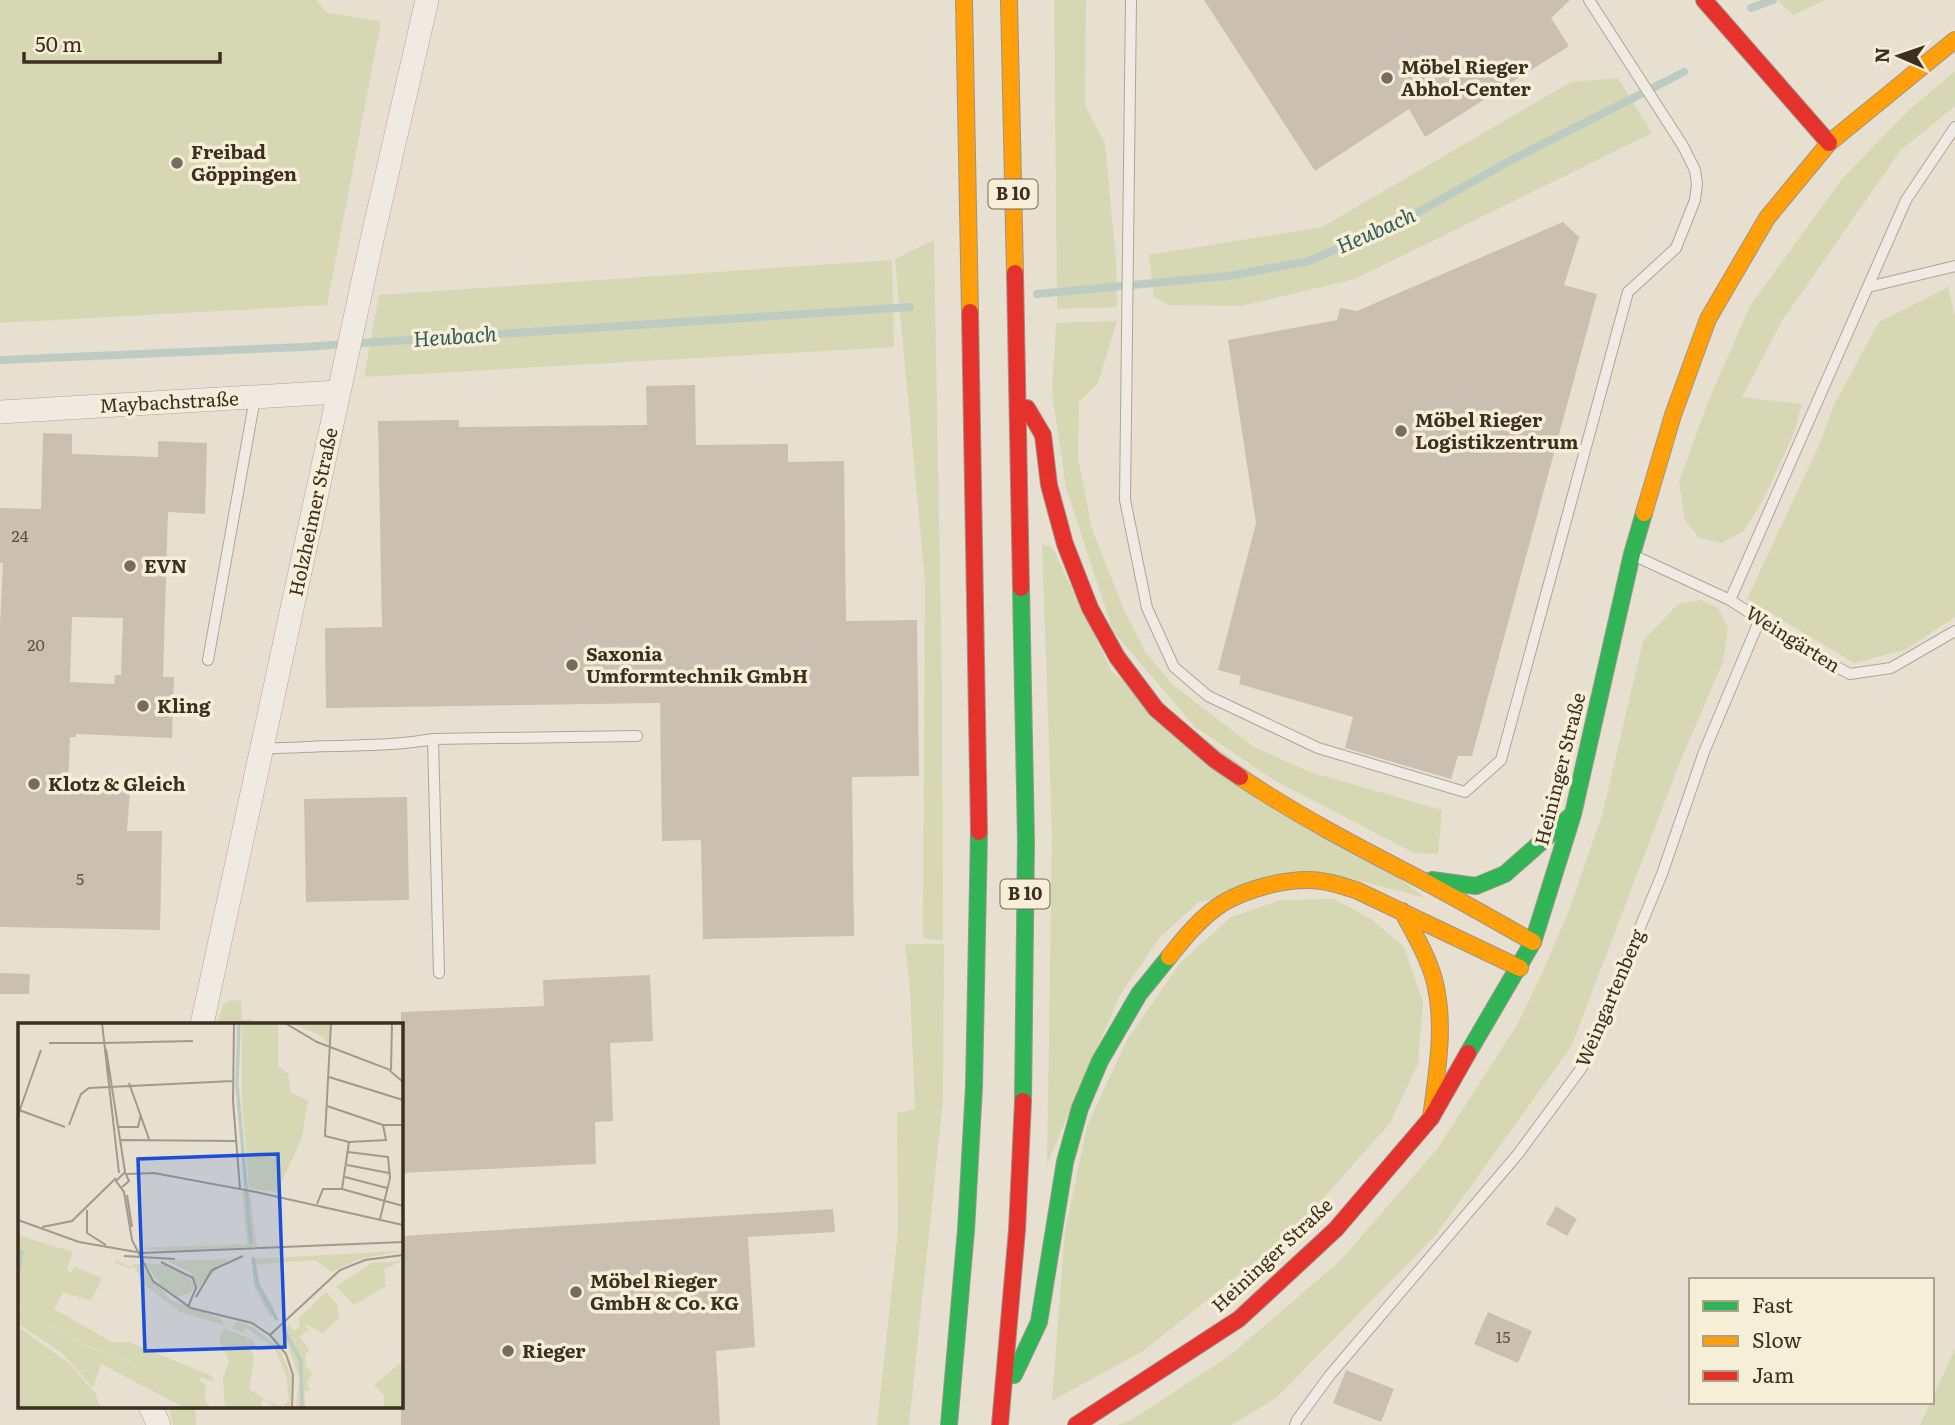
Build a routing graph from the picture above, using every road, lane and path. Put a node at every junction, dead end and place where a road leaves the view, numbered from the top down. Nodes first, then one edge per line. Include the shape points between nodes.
1 (427, 0) edge
2 (964, 0) edge
3 (1009, 0) edge
4 (1131, 0) edge
5 (1589, 0) edge
6 (1704, 0) edge
7 (1955, 40) edge
8 (1955, 127) edge
9 (1829, 143) junction
10 (1955, 266) edge
11 (1868, 287) junction
12 (341, 382) junction
13 (1016, 388) junction
14 (255, 398) junction
15 (0, 412) edge
16 (1633, 554) junction
17 (1730, 600) junction
18 (1760, 619) junction
19 (1955, 631) edge
20 (208, 660) dead end
21 (637, 736) dead end
22 (433, 739) junction
23 (261, 748) junction
24 (1573, 814) junction
25 (1418, 878) junction
26 (1402, 911) junction
27 (1533, 942) junction
28 (1520, 968) junction
29 (439, 974) dead end
30 (202, 1023) edge
31 (1431, 1118) junction
32 (1003, 1399) junction
33 (151, 1408) edge
34 (949, 1421) edge
35 (1293, 1423) edge
36 (159, 1425) edge
37 (1000, 1425) edge
38 (1076, 1425) edge

1 - 12 street, Holzheimer Straße
2 - 34 main road, B 10 via 979,841 974,1087
3 - 13 main road, B 10
4 - 5 lane via 1125,500 1147,608 1174,667 1208,696 1318,748 1465,792 1501,760 1628,292 1676,248 1695,200 1695,170 1683,146
6 - 9 main road
7 - 9 main road, Heininger Straße
8 - 11 lane via 1906,200
9 - 16 main road, Heininger Straße via 1767,218 1708,319 1673,415
10 - 11 lane
11 - 17 lane
12 - 14 street, Maybachstraße
12 - 23 street, Holzheimer Straße
13 - 25 main road, B 10 via 1042,435 1065,544 1090,608 1117,657 1156,709 1215,760 1282,805
13 - 32 main road, B 10 via 1024,688 1023,1095
14 - 15 street, Maybachstraße
14 - 20 lane
16 - 17 lane, Weingärten
16 - 24 main road, Heininger Straße
17 - 18 lane, Weingärten
18 - 19 lane, Weingärten via 1850,674 1891,668
18 - 35 lane, Weingartenberg via 1583,1066 1518,1154
21 - 22 lane
22 - 23 lane via 401,745
22 - 29 lane
23 - 30 street, Holzheimer Straße
24 - 25 main road, B 10 via 1505,874 1476,886
24 - 27 main road, Heininger Straße
25 - 27 main road, B 10
26 - 28 main road
26 - 31 main road via 1427,959 1440,1004
26 - 32 main road via 1356,890 1307,880 1262,887 1223,903 1189,932 1139,994 1100,1060 1080,1108 1065,1162 1039,1322
27 - 28 main road, Heininger Straße
28 - 31 main road, Heininger Straße
31 - 38 main road, Heininger Straße via 1336,1229 1239,1319
32 - 37 main road, B 10
33 - 36 street

